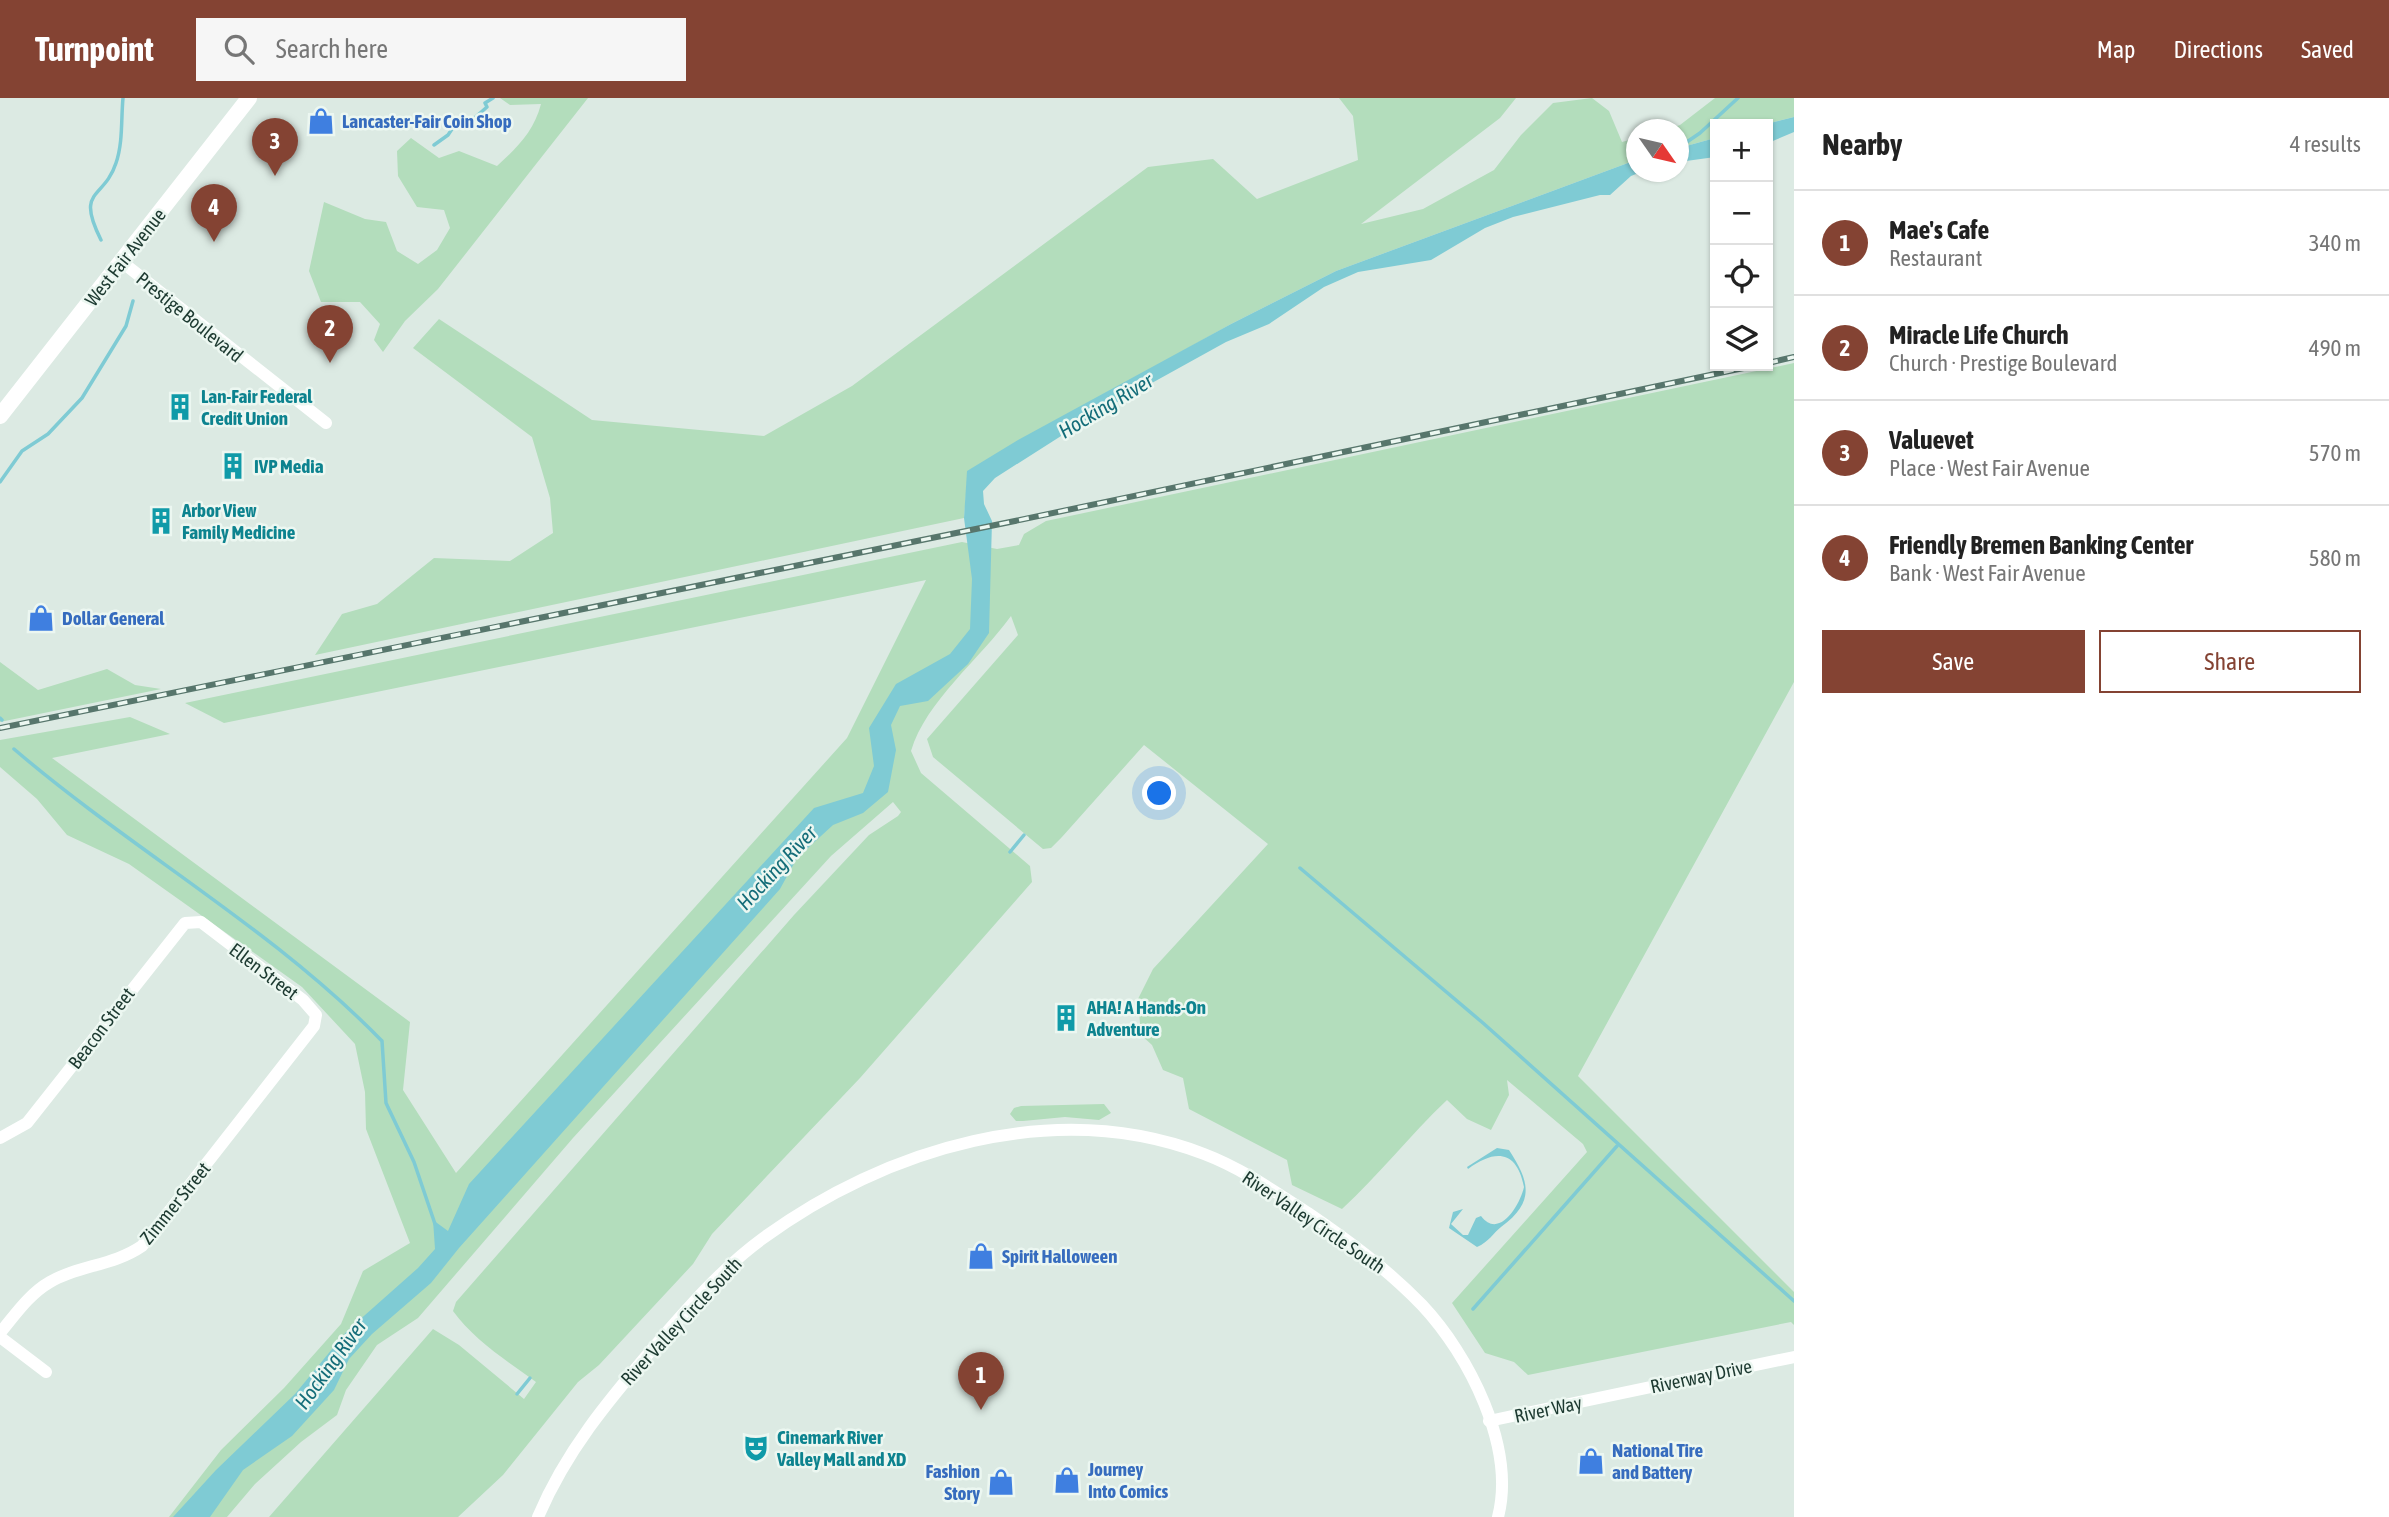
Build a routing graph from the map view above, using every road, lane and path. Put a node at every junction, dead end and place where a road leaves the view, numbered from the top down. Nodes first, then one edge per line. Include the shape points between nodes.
1 (249, 98) edge
2 (122, 262) junction
3 (0, 416) edge
4 (326, 424) dead end
5 (201, 922) joint
6 (314, 1026) joint
7 (0, 1138) edge
8 (0, 1335) edge
9 (1794, 1357) edge
10 (46, 1372) dead end
11 (1607, 1396) joint
12 (1489, 1421) junction
13 (538, 1517) edge
14 (1498, 1517) edge

1 - 2 street, West Fair Avenue
2 - 3 street, West Fair Avenue
2 - 4 street, Prestige Boulevard
5 - 6 street, Ellen Street via 303,1000 316,1015
5 - 7 street, Beacon Street via 193,920 178,928 27,1123
6 - 8 street, Zimmer Street via 142,1246 113,1262 49,1282 26,1301
8 - 10 street
9 - 11 street, Riverway Drive
11 - 12 street, River Way
12 - 13 street, River Valley Circle South via 1470,1373 1429,1312 1366,1254 1271,1189 1215,1158 1167,1142 1094,1131 1039,1131 933,1151 848,1189 762,1239 707,1288 609,1399 559,1470
12 - 14 street, River Valley Circle South via 1504,1478

